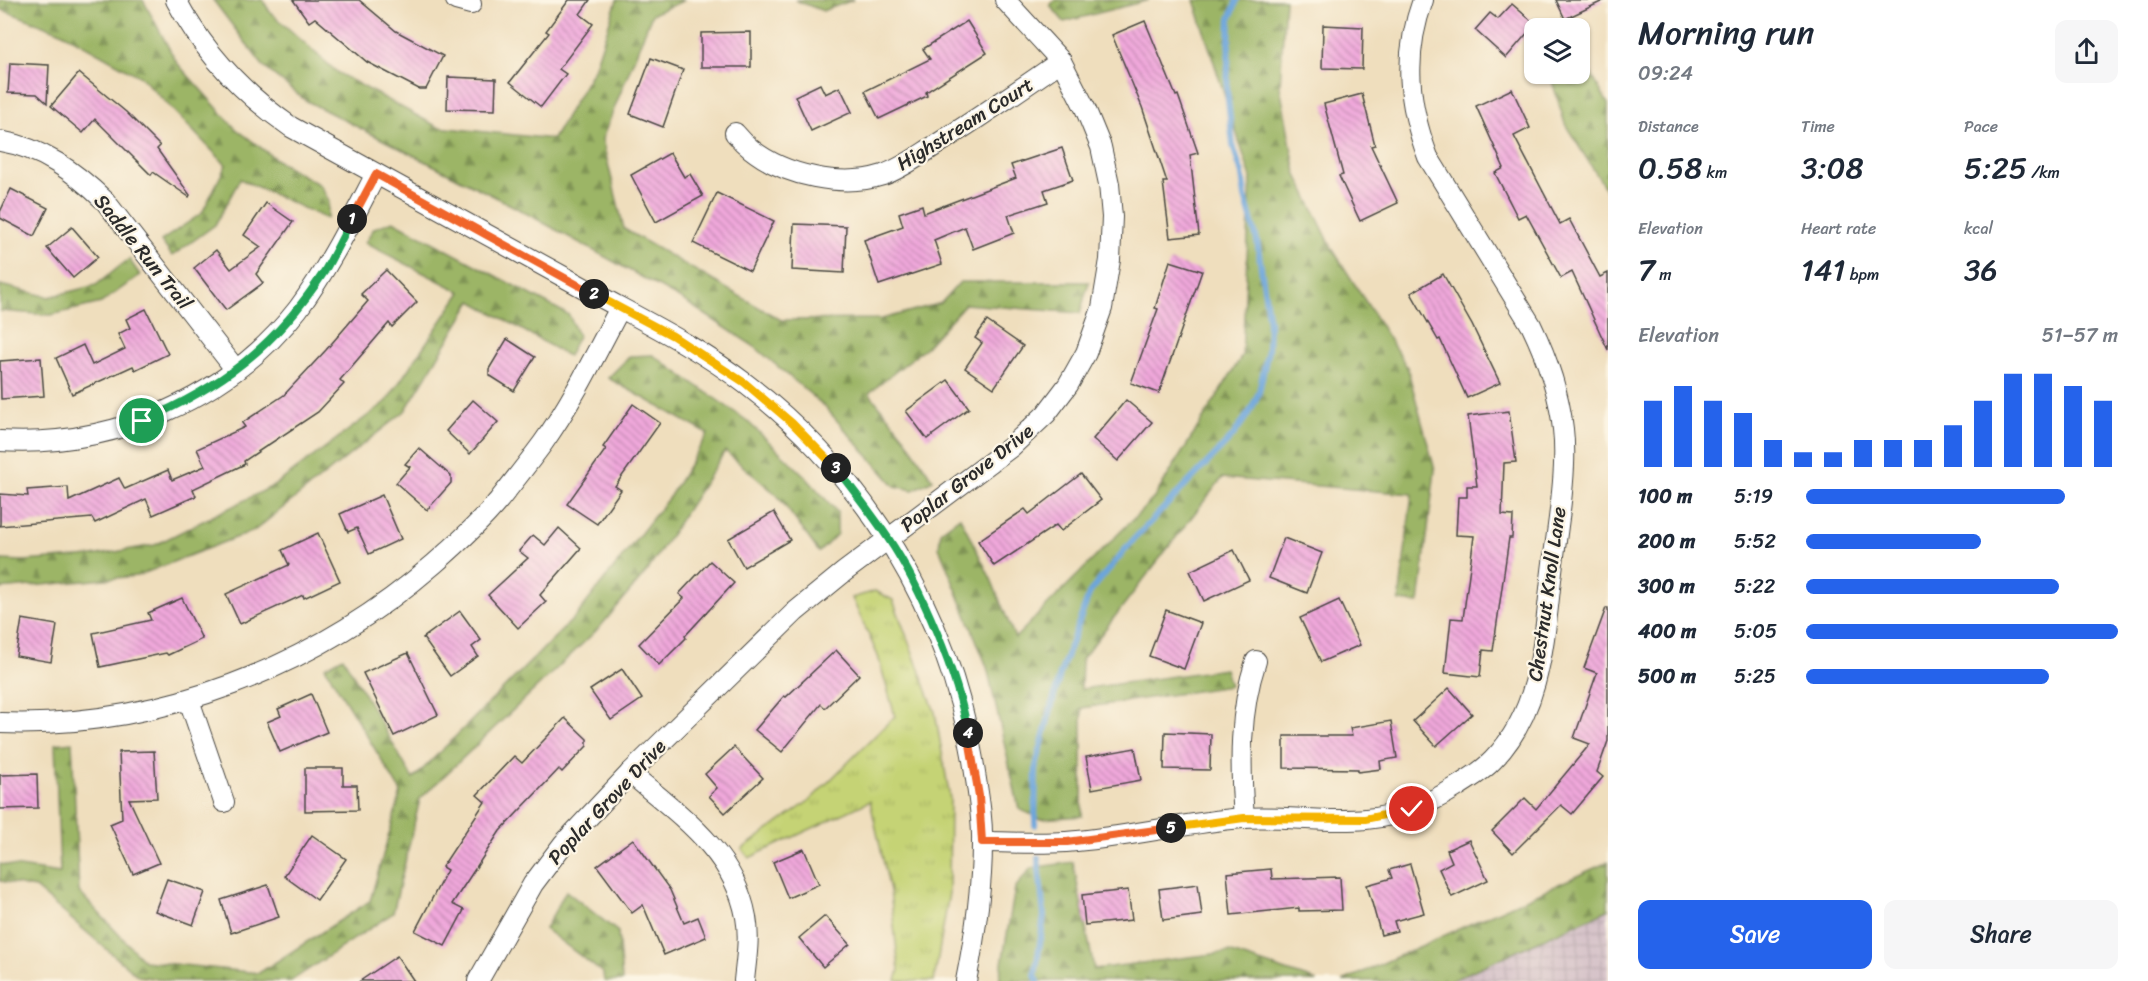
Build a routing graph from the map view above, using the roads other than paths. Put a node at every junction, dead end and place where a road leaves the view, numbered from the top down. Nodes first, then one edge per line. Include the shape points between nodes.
1 (176, 0) edge
2 (1005, 0) edge
3 (1423, 0) edge
4 (1061, 61) junction
5 (735, 133) dead end
6 (0, 141) edge
7 (376, 174) junction
8 (620, 308) junction
9 (236, 370) junction
10 (0, 441) edge
11 (889, 539) junction
12 (1256, 661) dead end
13 (189, 700) junction
14 (0, 723) edge
15 (630, 773) junction
16 (224, 802) dead end
17 (1244, 818) junction
18 (982, 842) junction
19 (478, 981) edge
20 (744, 981) edge
21 (966, 981) edge

1 - 7 street via 214,59 267,111
2 - 4 street, Poplar Grove Drive
3 - 17 street, Chestnut Knoll Lane via 1416,19 1410,68 1410,95 1418,130 1428,157 1532,325 1559,403 1563,465 1540,666 1531,699 1508,742 1494,760 1443,796 1412,809 1365,819
4 - 5 street, Highstream Court via 976,120 882,175 829,180 787,170 752,150
4 - 11 street, Poplar Grove Drive via 1101,147 1109,184 1110,260 1102,308 1086,352 1046,414 1011,447
6 - 9 street, Saddle Run Trail via 43,155 84,180 105,201
7 - 8 street
7 - 9 street via 324,271 297,310
8 - 11 street via 673,336 745,383 792,423 831,462
8 - 13 street via 544,442 497,502 456,545 383,605 337,634 250,678
9 - 10 street via 176,407 133,424 70,439
11 - 15 street, Poplar Grove Drive via 795,612
11 - 18 street via 921,598 949,664 967,727
12 - 17 street via 1243,716
13 - 14 street via 66,721
13 - 16 street
15 - 19 street, Poplar Grove Drive via 564,843 533,884
15 - 20 street via 689,823 731,872 747,918
17 - 18 street, Chestnut Knoll Lane via 1067,842
18 - 21 street via 977,924

